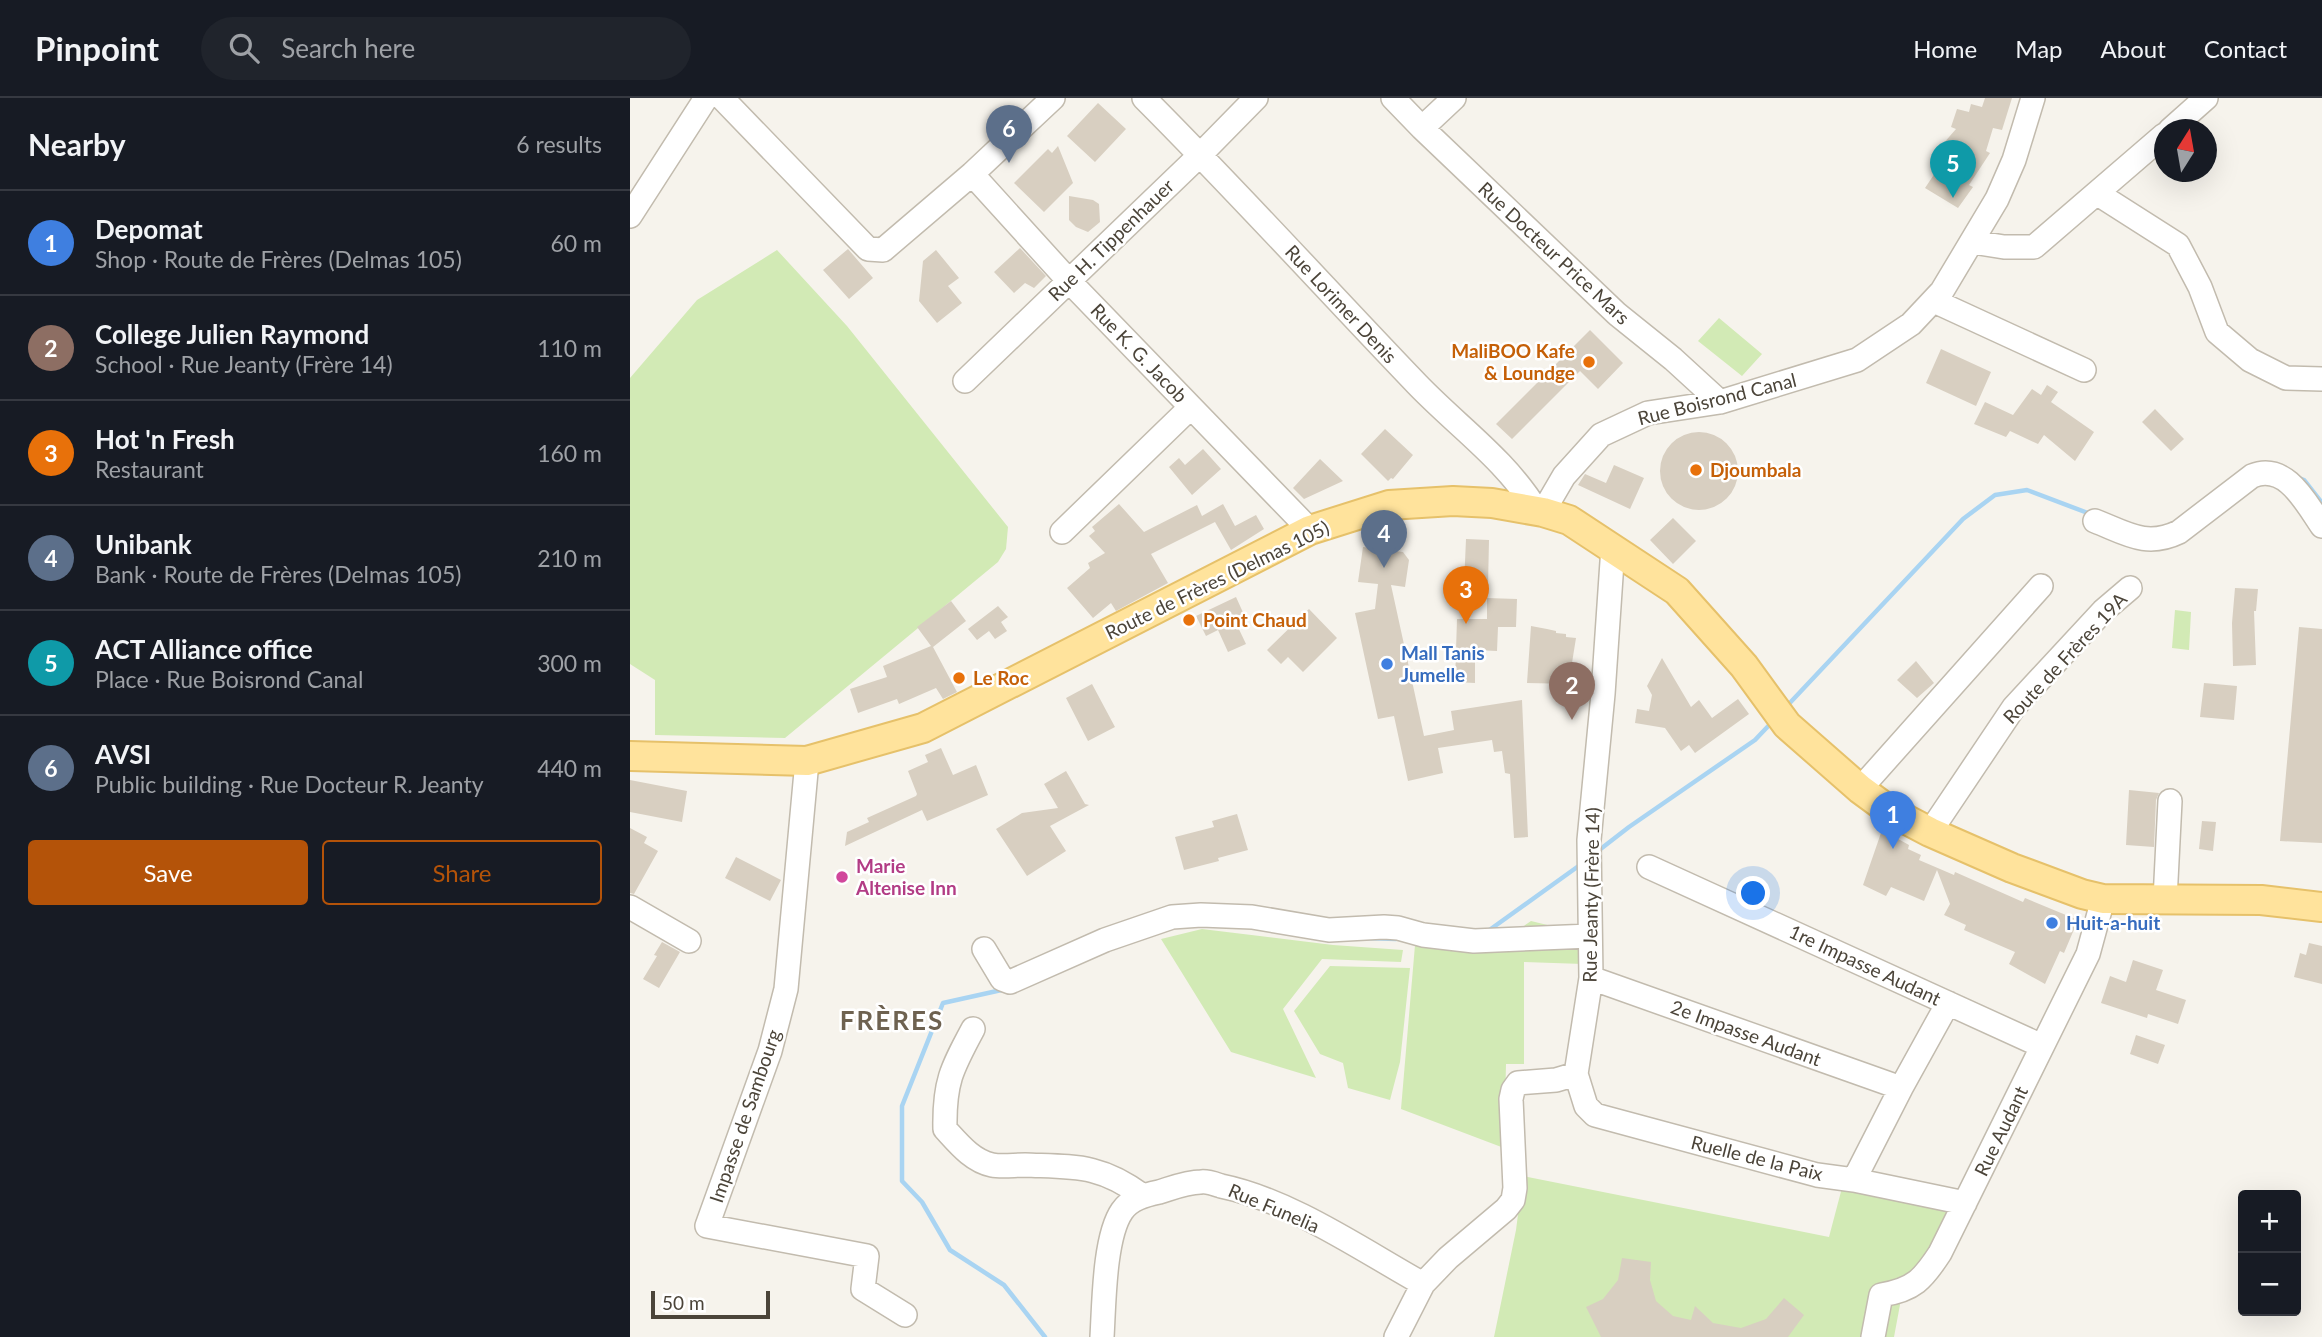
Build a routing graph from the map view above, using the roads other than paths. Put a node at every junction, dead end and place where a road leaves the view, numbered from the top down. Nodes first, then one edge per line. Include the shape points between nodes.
1 (706, 98) edge
2 (722, 98) edge
3 (1052, 98) edge
4 (1144, 98) edge
5 (1256, 98) edge
6 (1393, 98) edge
7 (1454, 98) edge
8 (2033, 98) edge
9 (2206, 98) edge
10 (2182, 119) edge
11 (1422, 128) junction
12 (2154, 145) edge
13 (1200, 155) junction
14 (972, 174) junction
15 (2098, 194) junction
16 (630, 216) edge
17 (1973, 242) junction
18 (1069, 281) junction
19 (1934, 301) junction
20 (2084, 370) dead end
21 (2322, 379) edge
22 (965, 381) dead end
23 (1720, 402) junction
24 (1191, 407) junction
25 (1540, 512) junction
26 (2095, 521) dead end
27 (2322, 526) edge
28 (1310, 530) junction
29 (1062, 531) dead end
30 (1612, 547) junction
31 (2041, 586) dead end
32 (2130, 588) dead end
33 (630, 756) edge
34 (807, 761) junction
35 (1860, 789) junction
36 (2170, 801) dead end
37 (1930, 832) junction
38 (1649, 867) dead end
39 (2104, 899) junction
40 (2165, 900) junction
41 (630, 907) edge
42 (2322, 907) edge
43 (1590, 936) junction
44 (689, 941) dead end
45 (984, 949) dead end
46 (1591, 978) junction
47 (1948, 1003) junction
48 (973, 1028) dead end
49 (2042, 1046) junction
50 (1576, 1074) junction
51 (1901, 1088) junction
52 (1854, 1180) junction
53 (1143, 1196) junction
54 (1965, 1203) junction
55 (1423, 1284) junction
56 (905, 1315) dead end
57 (1102, 1337) edge
58 (1396, 1337) edge
59 (1873, 1337) edge

1 - 16 street
2 - 14 street via 868,249 883,250
3 - 14 street
4 - 13 street, Rue Lorimer Denis
5 - 13 street, Rue H. Tippenhauer
6 - 11 street, Rue Docteur Price Mars
7 - 11 street
8 - 17 street, Rue Boisrond Canal via 2014,160
9 - 10 street
11 - 23 street, Rue Docteur Price Mars via 1617,314
12 - 15 street
13 - 18 street, Rue H. Tippenhauer
13 - 25 street, Rue Lorimer Denis via 1416,383 1511,473
14 - 18 street, Rue K. G. Jacob
15 - 17 street via 2034,247
15 - 21 street via 2178,246 2217,332 2250,360 2286,378
17 - 19 street, Rue Boisrond Canal
18 - 22 street, Rue H. Tippenhauer
18 - 24 street, Rue K. G. Jacob
19 - 20 street
19 - 23 street, Rue Boisrond Canal via 1911,324 1857,360
23 - 25 street, Rue Boisrond Canal via 1648,413 1601,435 1564,476
24 - 28 street, Rue K. G. Jacob
24 - 29 street
25 - 28 main road, Route de Frères (Delmas 105) via 1453,501 1389,505
25 - 30 main road, Route de Frères (Delmas 105) via 1569,520
26 - 27 street via 2140,539 2165,539 2261,473 2292,484
28 - 34 main road, Route de Frères (Delmas 105) via 923,728
30 - 35 main road, Route de Frères (Delmas 105) via 1677,591 1744,666 1779,714
30 - 43 street, Rue Jeanty (Frère 14) via 1589,840
31 - 35 street
32 - 37 street, Route de Frères 19A via 2014,707
33 - 34 main road, Route de Frères (Delmas 105)
34 - 56 street, Impasse de Sambourg via 786,989 770,1051 707,1226 867,1256 863,1289
35 - 37 main road, Route de Frères (Delmas 105)
36 - 40 street
37 - 39 main road, Route de Frères (Delmas 105) via 2012,868
38 - 47 street, 1re Impasse Audant
39 - 40 main road, Route de Frères (Delmas 105)
39 - 49 street, Rue Audant via 2088,954
40 - 42 main road, Route de Frères (Delmas 105) via 2261,900
41 - 44 street
43 - 45 street via 1474,941 1398,928 1329,930 1252,917 1172,917 1105,940 1010,982 997,973
43 - 46 street, Rue Jeanty (Frère 14)
46 - 50 street, Rue Jeanty (Frère 14)
46 - 51 street, 2e Impasse Audant
47 - 49 street, 1re Impasse Audant
47 - 51 street
48 - 53 street via 952,1069 944,1100 945,1129 967,1152 991,1165 1077,1166 1098,1171
49 - 54 street, Rue Audant
50 - 52 street, Ruelle de la Paix via 1586,1106 1595,1115 1816,1175
50 - 55 street via 1518,1083 1511,1099 1513,1200
51 - 52 street
52 - 54 street, Ruelle de la Paix
53 - 55 street, Rue Funelia via 1201,1182 1234,1188 1304,1217
53 - 57 street, Rue Funelia via 1120,1213 1112,1238
54 - 59 street, Rue Audant via 1924,1277 1900,1292 1881,1296
55 - 58 street

